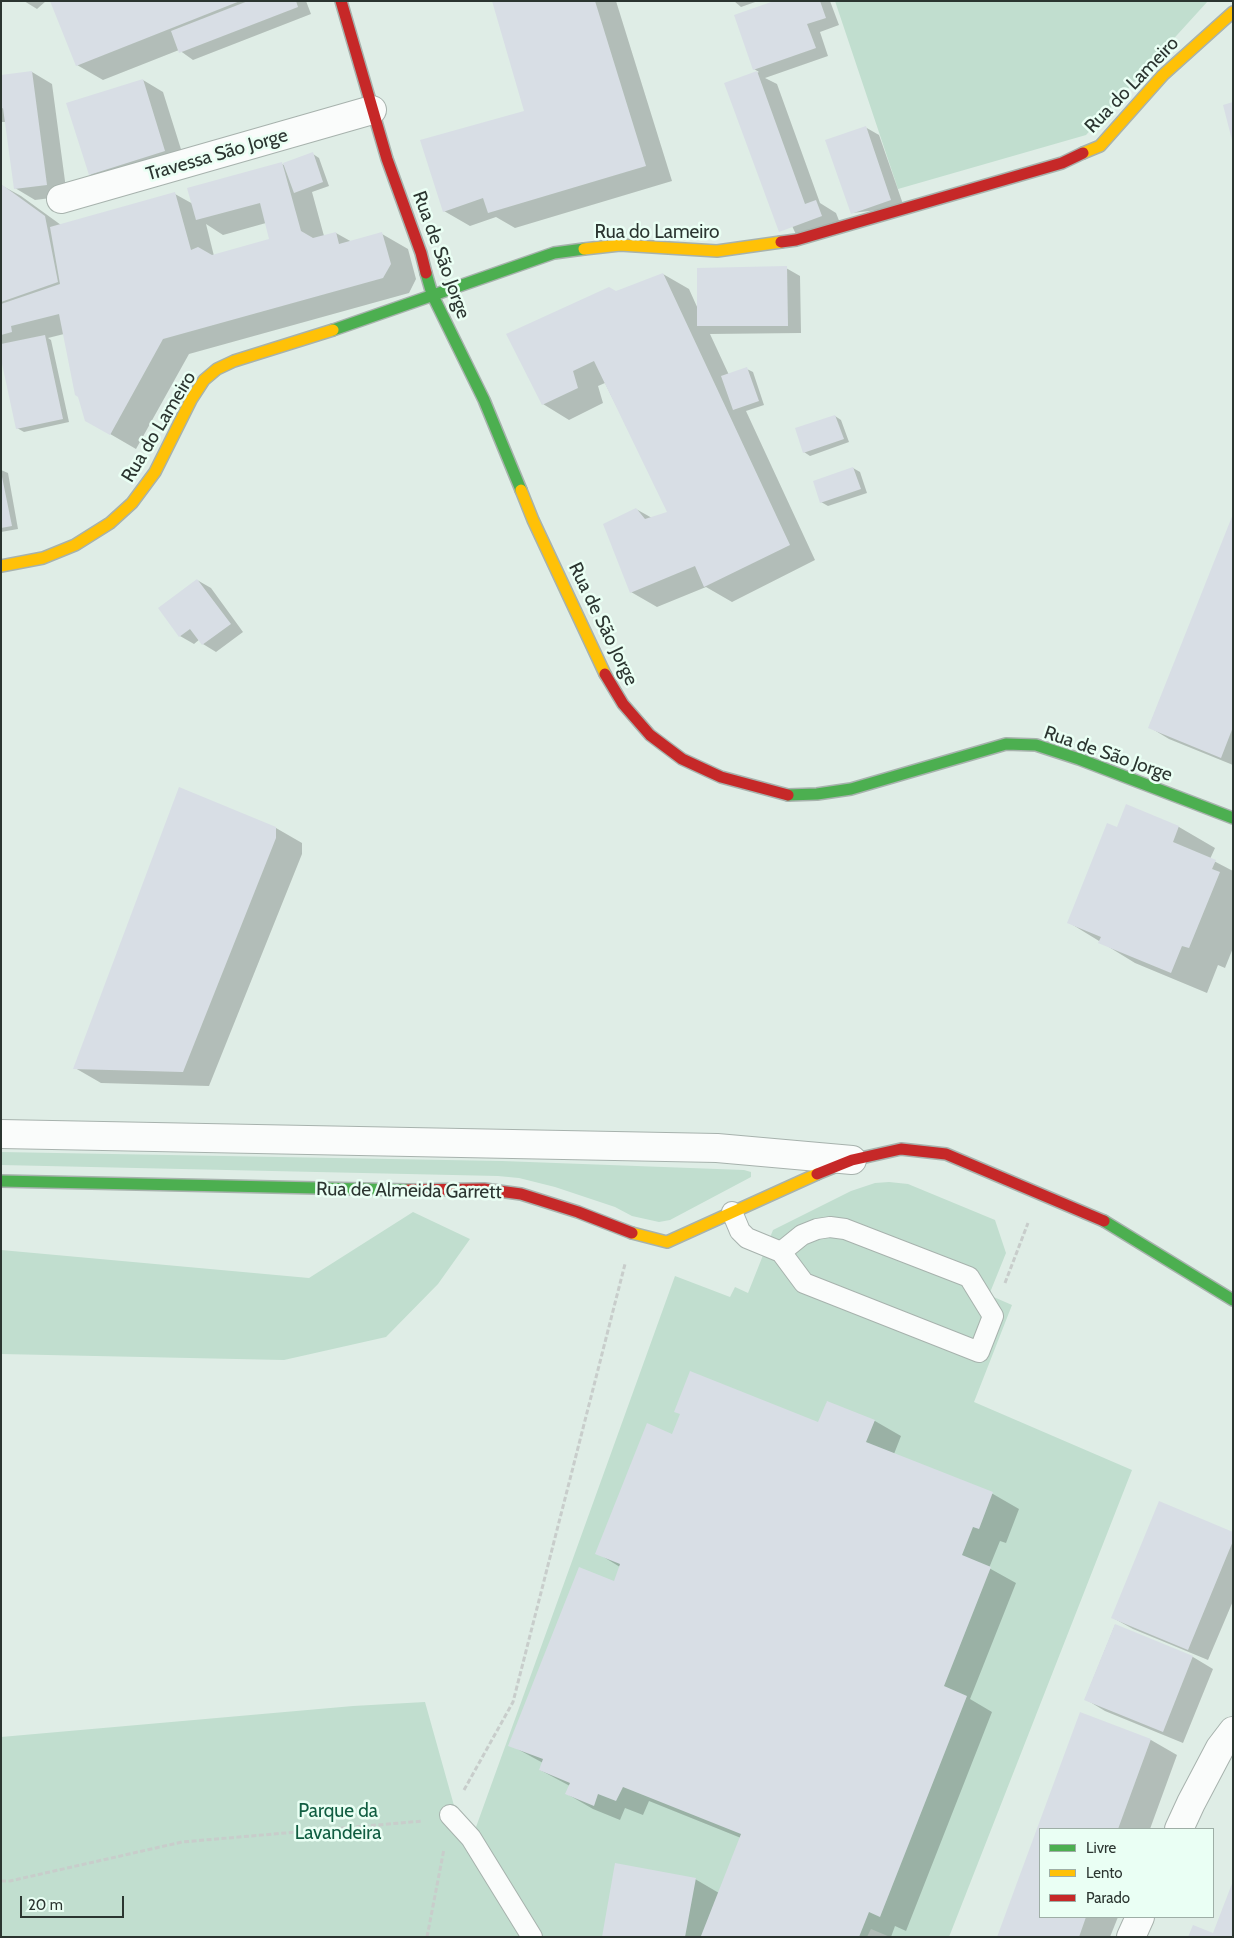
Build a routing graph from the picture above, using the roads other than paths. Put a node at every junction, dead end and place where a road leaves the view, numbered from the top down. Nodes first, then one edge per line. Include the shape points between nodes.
1 (341, 1) edge
2 (1233, 12) edge
3 (372, 110) junction
4 (61, 199) dead end
5 (432, 294) junction
6 (1, 566) edge
7 (1233, 818) edge
8 (1, 1134) edge
9 (852, 1160) junction
10 (1, 1181) edge
11 (732, 1212) junction
12 (781, 1252) junction
13 (1233, 1300) edge
14 (1233, 1731) edge
15 (450, 1815) road end
16 (1180, 1828) edge
17 (1140, 1918) edge
18 (532, 1937) edge
19 (1132, 1937) edge

1 - 3 street, Rua de São Jorge
2 - 5 street, Rua do Lameiro via 1164,75 1100,146 1062,163 796,240 717,251 620,245 554,253
3 - 4 street, Travessa São Jorge
3 - 5 street, Rua de São Jorge
5 - 6 street, Rua do Lameiro via 217,369 204,380 191,400 155,472 132,504 110,524 75,545 43,558
5 - 7 street, Rua de São Jorge via 484,400 600,665 623,704 650,735 682,759 722,778 758,788 787,795 817,794 851,789 1006,744 1036,745
8 - 9 street, Rua de Almeida Garrett via 718,1148
9 - 11 street, Rua de Almeida Garrett
9 - 13 street, Rua de Almeida Garrett via 901,1149 946,1154 1098,1218
10 - 11 street, Rua de Almeida Garrett via 378,1190 484,1189 521,1194 639,1236 667,1242
11 - 12 lane via 740,1231 748,1238
12 - 12 lane via 802,1235 830,1227 969,1277 993,1316 979,1352 804,1284
14 - 16 street
15 - 18 lane via 471,1838
17 - 19 street

